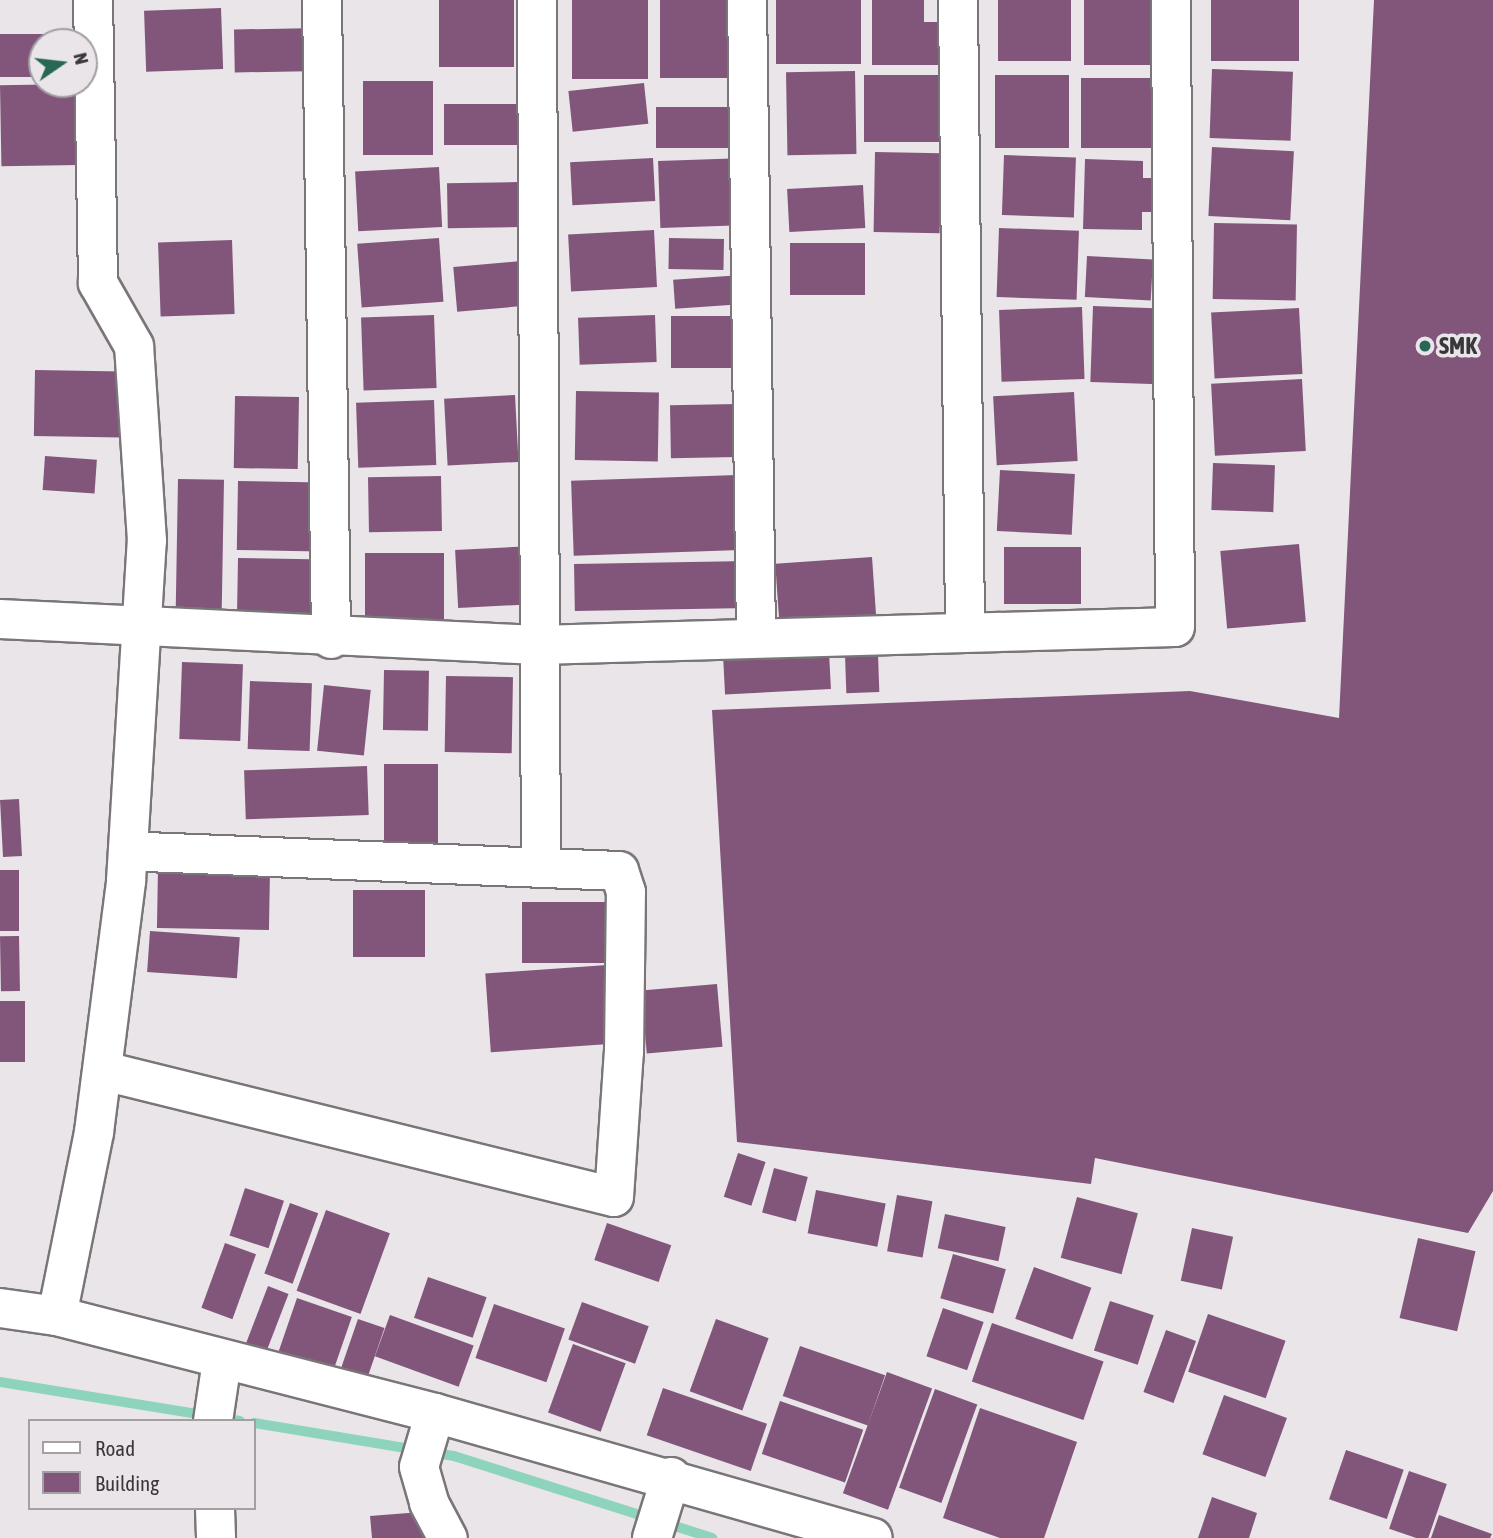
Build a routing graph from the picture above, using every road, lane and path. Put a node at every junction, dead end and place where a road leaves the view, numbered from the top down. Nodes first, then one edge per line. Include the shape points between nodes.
1 (93, 0) edge
2 (322, 0) edge
3 (537, 0) edge
4 (747, 0) edge
5 (958, 0) edge
6 (1171, 0) edge
7 (0, 619) edge
8 (143, 627) junction
9 (965, 631) junction
10 (756, 636) junction
11 (331, 639) junction
12 (538, 645) junction
13 (130, 851) junction
14 (541, 865) junction
15 (104, 1072) junction
16 (0, 1308) edge
17 (57, 1316) junction
18 (221, 1369) junction
19 (213, 1419) edge
20 (428, 1438) junction
21 (667, 1490) junction
22 (215, 1510) edge
23 (819, 1529) edge
24 (216, 1538) edge
25 (448, 1538) edge
26 (652, 1538) edge
27 (873, 1538) edge

1 - 8 street via 98,283 134,346 147,541
2 - 11 street
3 - 12 street
4 - 10 street
5 - 9 street
6 - 9 street via 1178,619 1175,627 1161,630
7 - 8 street
8 - 11 street
8 - 13 street
9 - 10 street
10 - 12 street
11 - 12 street
12 - 14 street
13 - 14 street
13 - 15 street
14 - 15 street via 612,868 622,877 624,1052 614,1197
15 - 17 street
16 - 17 street
17 - 18 street
18 - 19 street
18 - 20 street
20 - 21 street
20 - 25 street via 429,1503
21 - 23 street
21 - 26 street
22 - 24 street
23 - 27 street

